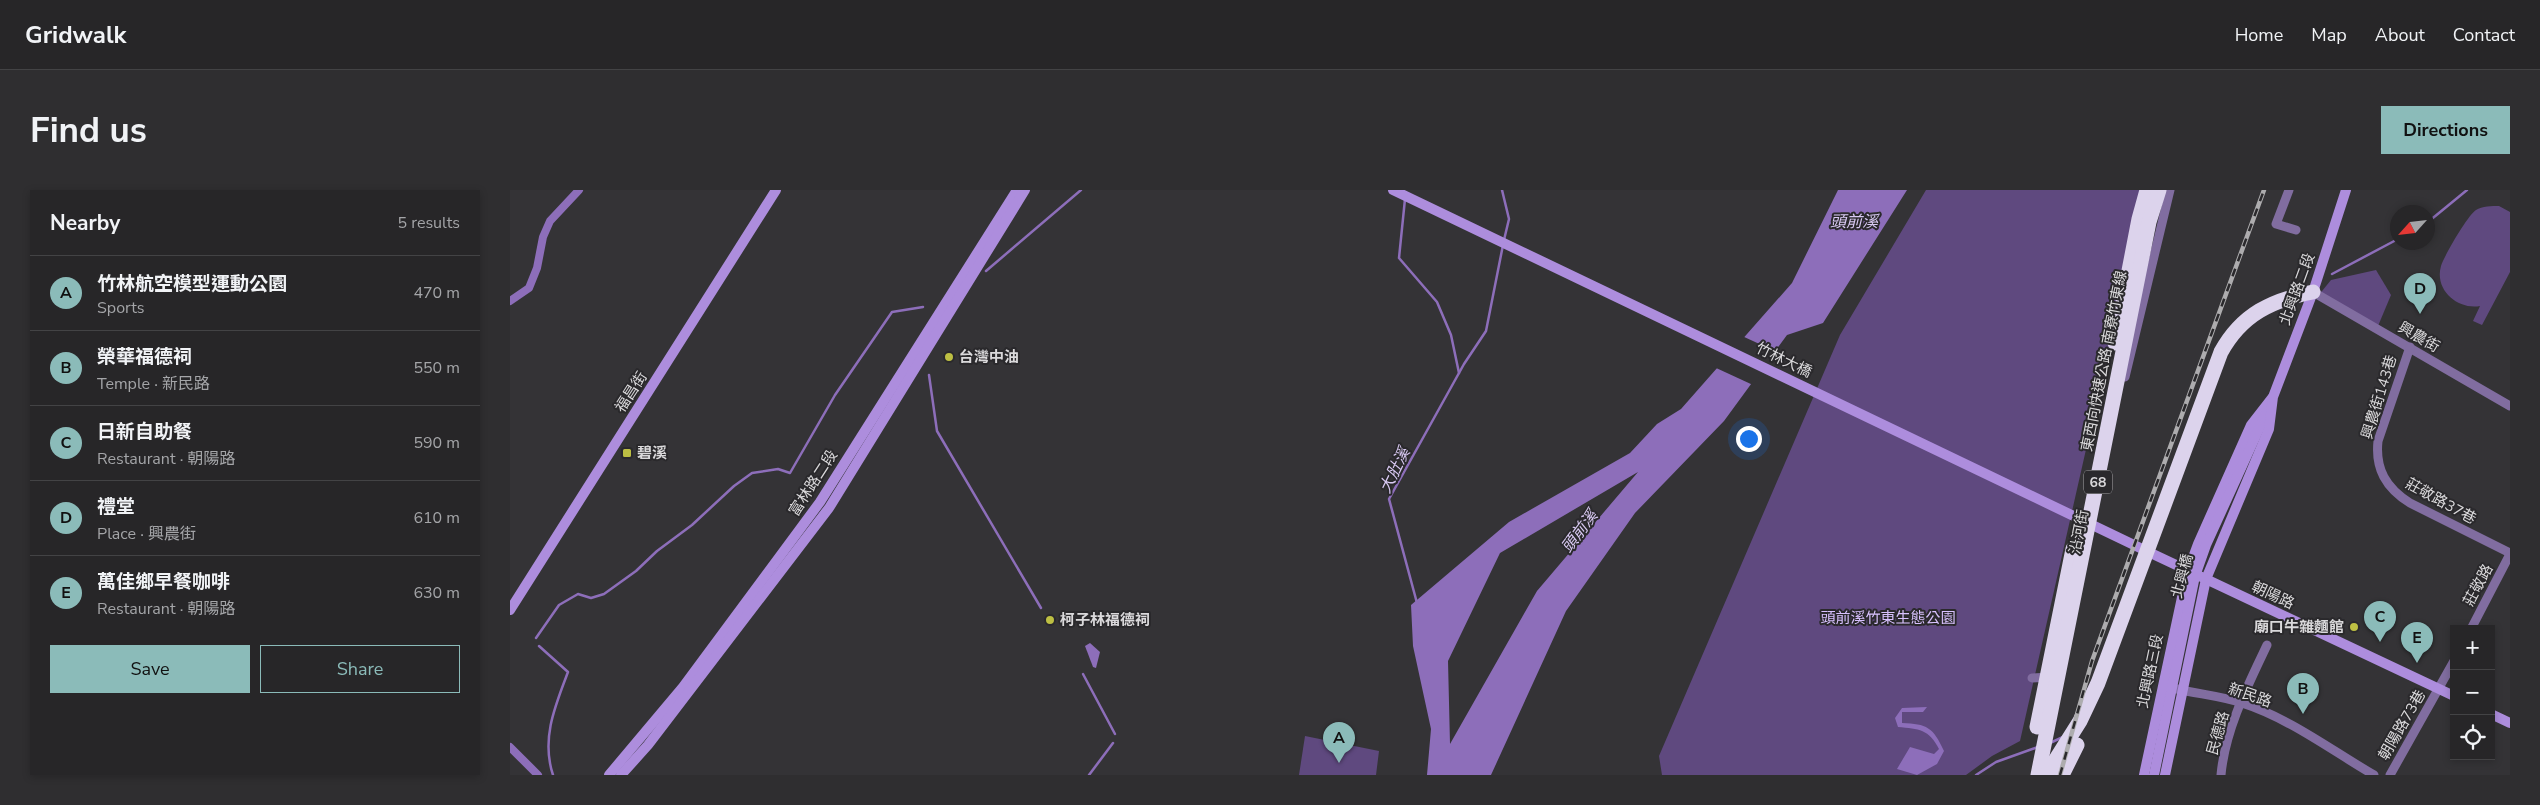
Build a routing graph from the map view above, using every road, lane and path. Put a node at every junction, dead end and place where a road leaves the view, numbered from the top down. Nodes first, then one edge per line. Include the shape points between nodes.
1 (776, 190) edge
2 (1017, 190) edge
3 (1025, 190) edge
4 (1393, 190) edge
5 (2147, 190) edge
6 (2159, 190) edge
7 (2170, 190) edge
8 (2289, 190) edge
9 (2346, 190) edge
10 (2296, 230) dead end
11 (2313, 292) junction
12 (938, 325) junction
13 (2410, 347) junction
14 (2273, 397) junction
15 (2510, 406) edge
16 (2376, 456) joint
17 (2159, 530) junction
18 (2510, 554) edge
19 (2162, 560) joint
20 (779, 567) junction
21 (2191, 575) junction
22 (510, 610) edge
23 (2473, 625) edge
24 (2267, 645) dead end
25 (2450, 668) edge
26 (2032, 678) dead end
27 (2163, 686) junction
28 (2439, 689) junction
29 (2182, 690) junction
30 (2450, 694) edge
31 (2242, 703) junction
32 (2493, 715) edge
33 (2510, 723) edge
34 (609, 775) edge
35 (621, 775) edge
36 (2027, 775) edge
37 (2038, 775) edge
38 (2046, 775) edge
39 (2062, 775) edge
40 (2144, 775) edge
41 (2154, 775) edge
42 (2165, 775) edge
43 (2221, 775) edge
44 (2374, 775) edge
45 (2390, 775) edge

1 - 22 main road, 福昌街
2 - 12 main road, 富林路二段
3 - 12 main road, 富林路二段
4 - 19 main road, 竹林大橋
5 - 36 highway, 東西向快速公路 南寮竹東線 / 68
6 - 37 highway, 東西向快速公路 南寮竹東線 / 68 via 2149,222
7 - 26 street, 沿河街 via 2116,418 2066,670 2050,678
8 - 10 street via 2276,224
9 - 11 main road, 北興路二段
11 - 13 street, 興農街
11 - 14 main road, 北興路二段
11 - 17 highway via 2284,298 2263,308 2228,339
12 - 20 main road, 富林路二段
13 - 15 street, 興農街
13 - 16 street, 興農街143巷 via 2378,441
14 - 21 main road, 北興橋
14 - 21 main road, 北興路二段 via 2251,424
14 - 29 main road, 北興路二段 via 2269,429 2206,579
16 - 18 street, 莊敬路37巷 via 2379,469 2395,494
17 - 38 highway via 2098,684 2080,721
17 - 39 highway via 2104,689
18 - 23 street, 莊敬路
19 - 21 main road, 朝陽路
20 - 34 main road, 富林路二段
20 - 35 main road, 富林路二段 via 648,744
21 - 27 main road, 北興路三段
21 - 28 main road, 朝陽路
21 - 41 main road, 北興橋
24 - 31 street, 民德路
25 - 28 street
27 - 29 street, 新民路
27 - 40 main road, 北興路三段
28 - 30 main road, 朝陽路
28 - 45 street, 朝陽路73巷
29 - 31 street, 新民路
29 - 42 main road
31 - 43 street, 民德路
31 - 44 street, 新民路 via 2296,728
32 - 33 main road

